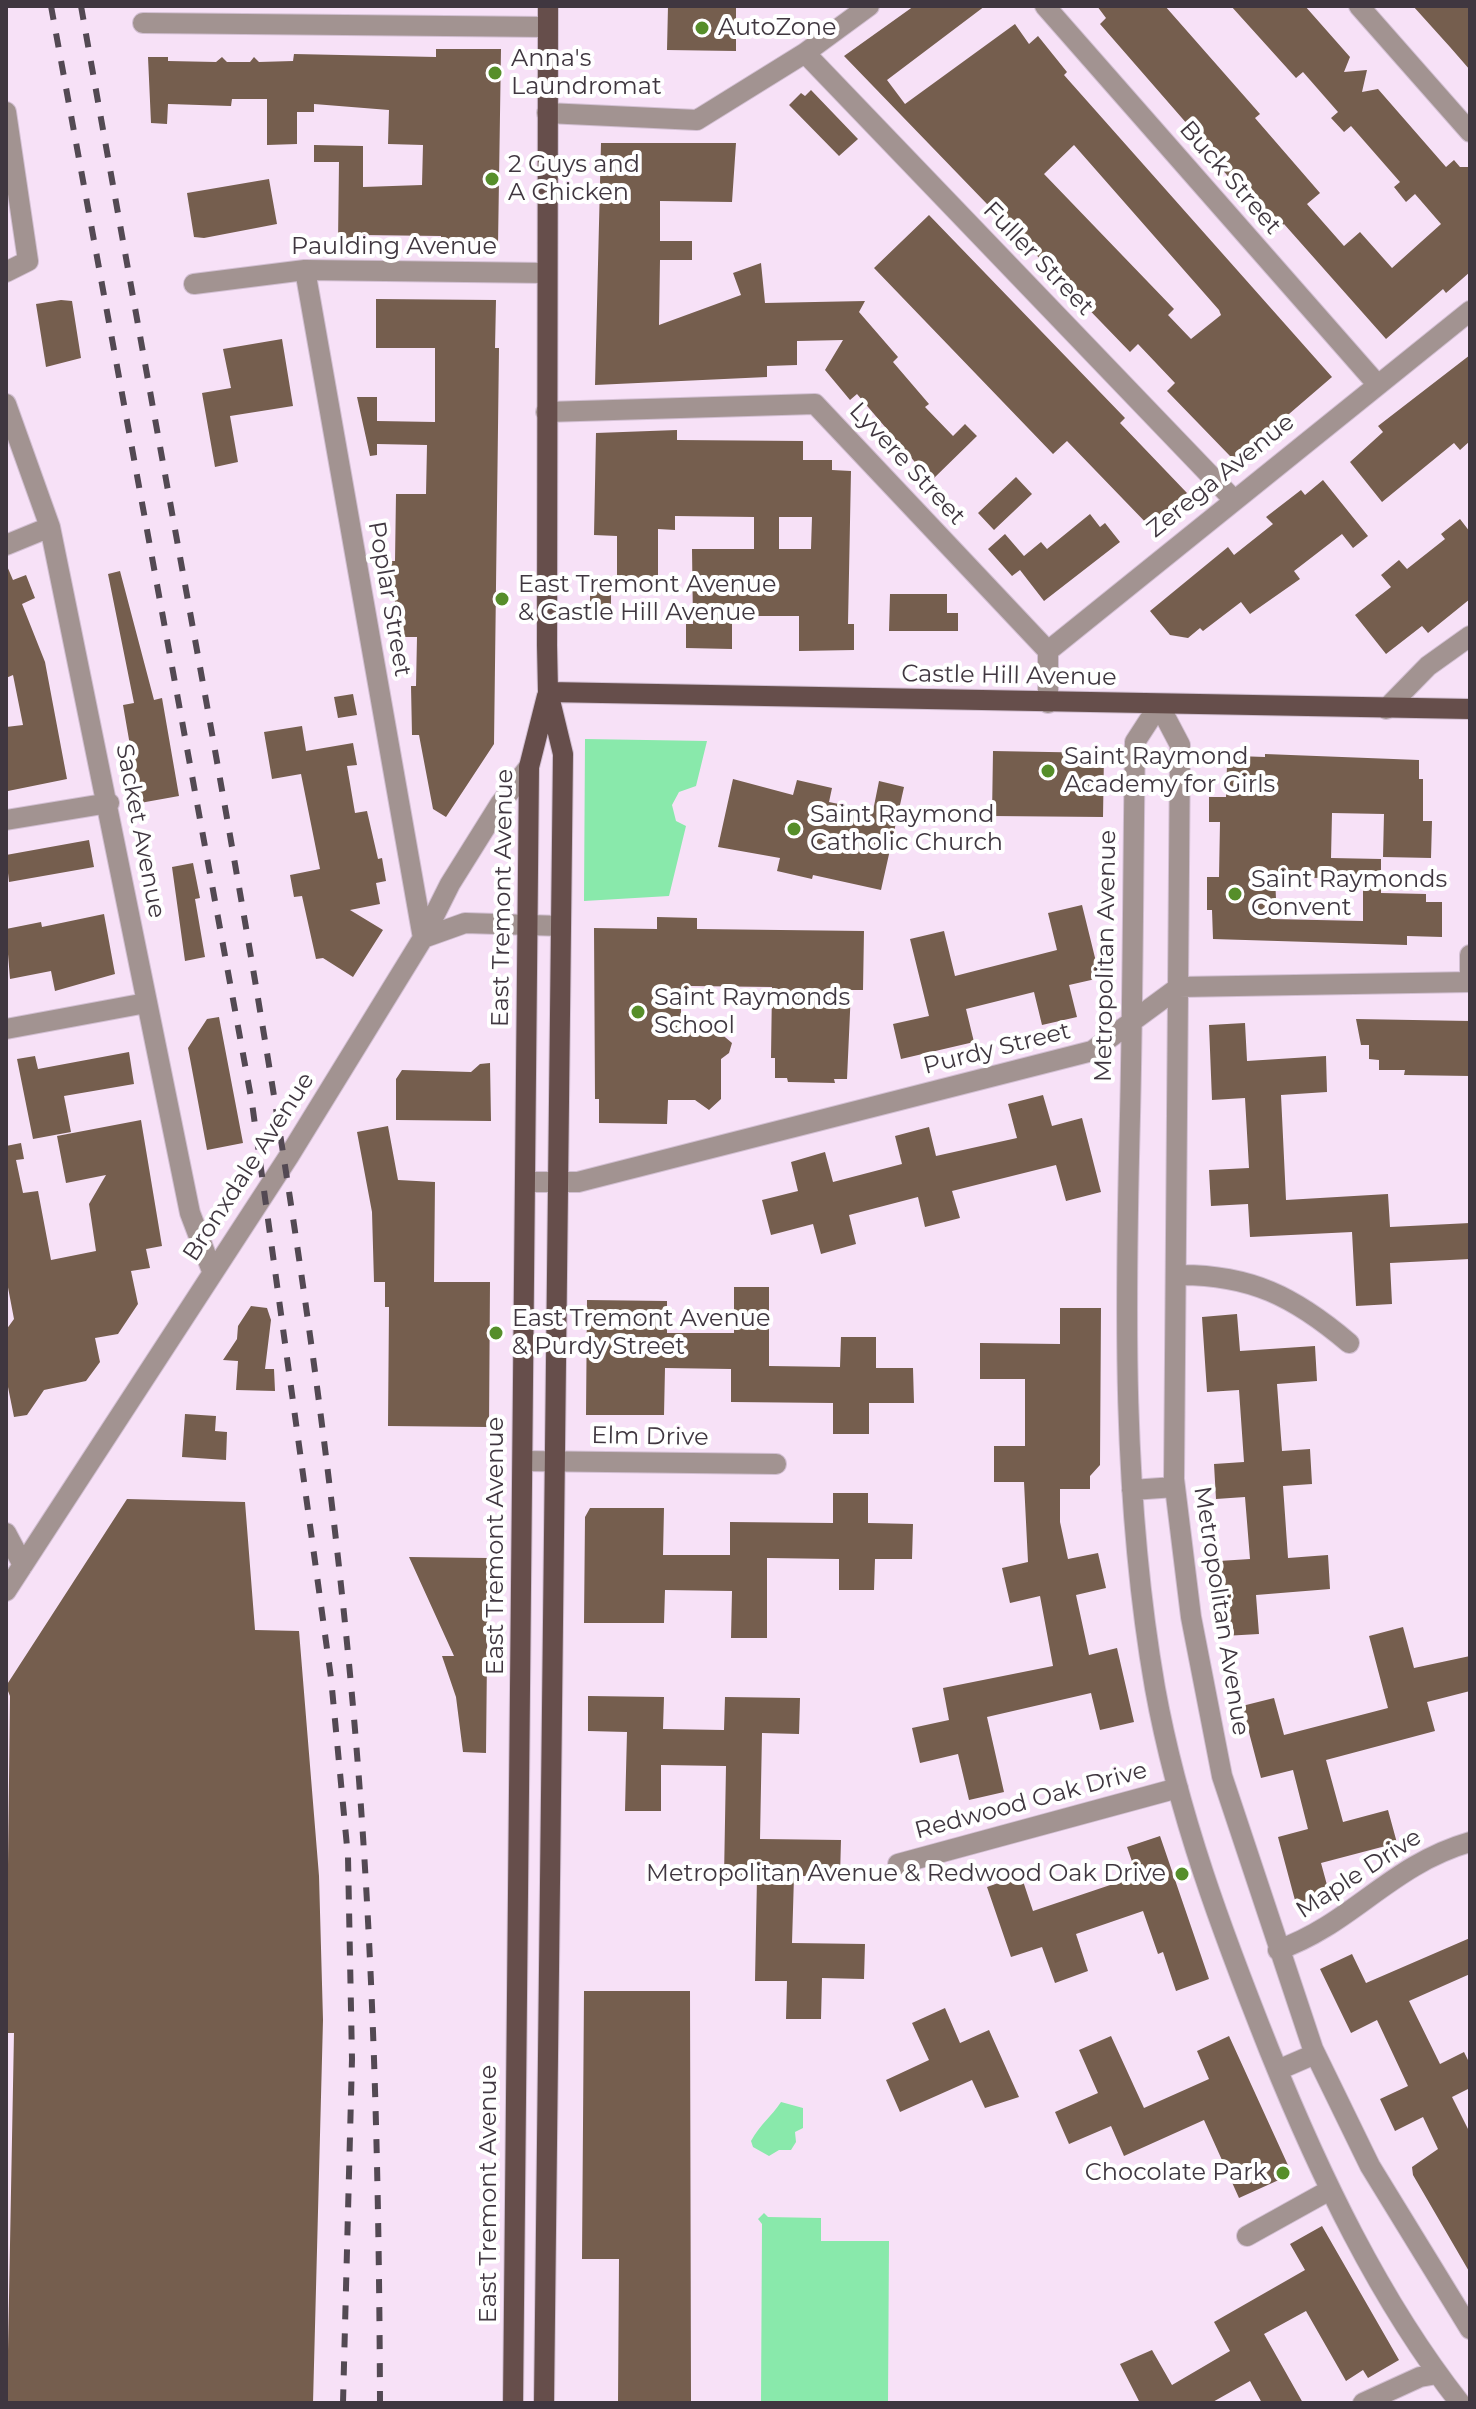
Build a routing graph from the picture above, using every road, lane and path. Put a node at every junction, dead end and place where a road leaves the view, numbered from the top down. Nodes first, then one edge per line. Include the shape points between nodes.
1 (548, 6) edge
2 (869, 6) edge
3 (1045, 6) edge
4 (1359, 6) edge
5 (143, 23) dead end
6 (547, 27) junction
7 (805, 53) junction
8 (6, 112) edge
9 (547, 113) junction
10 (1470, 132) edge
11 (305, 270) junction
12 (6, 272) edge
13 (546, 273) junction
14 (194, 284) dead end
15 (1470, 311) edge
16 (1377, 384) junction
17 (6, 404) edge
18 (546, 412) junction
19 (1234, 500) junction
20 (50, 527) junction
21 (6, 545) edge
22 (1470, 636) edge
23 (1048, 651) junction
24 (548, 692) junction
25 (1048, 703) junction
26 (1159, 705) junction
27 (1386, 709) junction
28 (1470, 709) edge
29 (529, 767) junction
30 (109, 803) junction
31 (6, 820) edge
32 (528, 925) junction
33 (561, 926) junction
34 (423, 938) junction
35 (1470, 955) edge
36 (1470, 982) edge
37 (1179, 987) junction
38 (146, 1003) junction
39 (1131, 1022) junction
40 (6, 1029) edge
41 (526, 1182) junction
42 (557, 1183) junction
43 (212, 1271) junction
44 (1177, 1275) junction
45 (1349, 1343) dead end
46 (523, 1461) junction
47 (554, 1462) junction
48 (776, 1464) dead end
49 (1175, 1487) junction
50 (1132, 1490) junction
51 (6, 1533) edge
52 (23, 1565) junction
53 (6, 1591) edge
54 (521, 1723) junction
55 (551, 1724) junction
56 (1178, 1788) junction
57 (1470, 1842) edge
58 (898, 1864) dead end
59 (1278, 1950) junction
60 (516, 2041) junction
61 (548, 2041) junction
62 (1315, 2054) junction
63 (1278, 2070) junction
64 (1328, 2191) junction
65 (1247, 2236) dead end
66 (546, 2270) junction
67 (514, 2271) junction
68 (1470, 2329) edge
69 (1437, 2374) junction
70 (513, 2403) edge
71 (544, 2403) edge
72 (1363, 2403) edge
73 (1460, 2403) edge

1 - 6 main road, East Tremont Avenue
2 - 7 street
3 - 16 street, Buck Street
4 - 10 street
5 - 6 street
6 - 9 main road, East Tremont Avenue
7 - 9 street via 697,120
7 - 19 street, Fuller Street
8 - 12 street via 28,261
9 - 13 main road, East Tremont Avenue
11 - 13 street, Paulding Avenue
11 - 14 street, Paulding Avenue
11 - 34 street, Poplar Street
13 - 18 main road, East Tremont Avenue
15 - 16 street, Zerega Avenue
16 - 19 street, Zerega Avenue
17 - 20 street, Sacket Avenue
18 - 23 street, Lyvere Street via 815,404
18 - 24 main road, East Tremont Avenue
19 - 23 street, Zerega Avenue
20 - 21 street
20 - 30 street, Sacket Avenue
22 - 27 street via 1428,666
23 - 25 street
24 - 25 main road, Castle Hill Avenue
24 - 29 main road, East Tremont Avenue
24 - 33 main road, East Tremont Avenue via 563,754
25 - 26 main road, Castle Hill Avenue
26 - 27 main road, Castle Hill Avenue
26 - 37 street, Metropolitan Avenue via 1180,745
26 - 39 street, Metropolitan Avenue via 1135,742
27 - 28 main road, Castle Hill Avenue
29 - 32 main road, East Tremont Avenue
29 - 34 street, Bronxdale Avenue via 450,884
30 - 31 street
30 - 38 street, Sacket Avenue
32 - 33 street
32 - 34 street via 465,923
32 - 41 main road, East Tremont Avenue
33 - 42 main road, East Tremont Avenue
34 - 43 street, Bronxdale Avenue
35 - 36 street
36 - 37 street
37 - 39 street, Purdy Street
37 - 44 street, Metropolitan Avenue
38 - 40 street
38 - 43 street, Sacket Avenue via 190,1213
39 - 42 street, Purdy Street via 1092,1051 578,1182
39 - 50 street, Metropolitan Avenue via 1125,1329
41 - 42 street, Purdy Street
41 - 46 main road, East Tremont Avenue
42 - 47 main road, East Tremont Avenue
43 - 52 street, Bronxdale Avenue
44 - 45 street via 1249,1282 1293,1300
44 - 49 street, Metropolitan Avenue
46 - 47 street, Elm Drive
46 - 54 main road, East Tremont Avenue
47 - 48 street, Elm Drive
47 - 55 main road, East Tremont Avenue
49 - 50 street
49 - 59 street, Metropolitan Avenue via 1191,1617 1222,1776
50 - 56 street, Metropolitan Avenue via 1145,1620
51 - 52 street
52 - 53 street, Bronxdale Avenue
54 - 55 main road
54 - 60 main road, East Tremont Avenue
55 - 61 main road, East Tremont Avenue
56 - 58 street, Redwood Oak Drive
56 - 63 street, Metropolitan Avenue via 1212,1905
57 - 59 street, Maple Drive via 1427,1856 1313,1937
59 - 62 street, Metropolitan Avenue
60 - 61 main road
60 - 67 main road, East Tremont Avenue
61 - 66 main road, East Tremont Avenue
62 - 63 street
62 - 68 street, Metropolitan Avenue via 1370,2166
63 - 64 street, Metropolitan Avenue
64 - 65 street
64 - 69 street, Metropolitan Avenue
66 - 67 main road
66 - 71 main road, East Tremont Avenue
67 - 70 main road, East Tremont Avenue
69 - 72 street
69 - 73 street, Metropolitan Avenue

